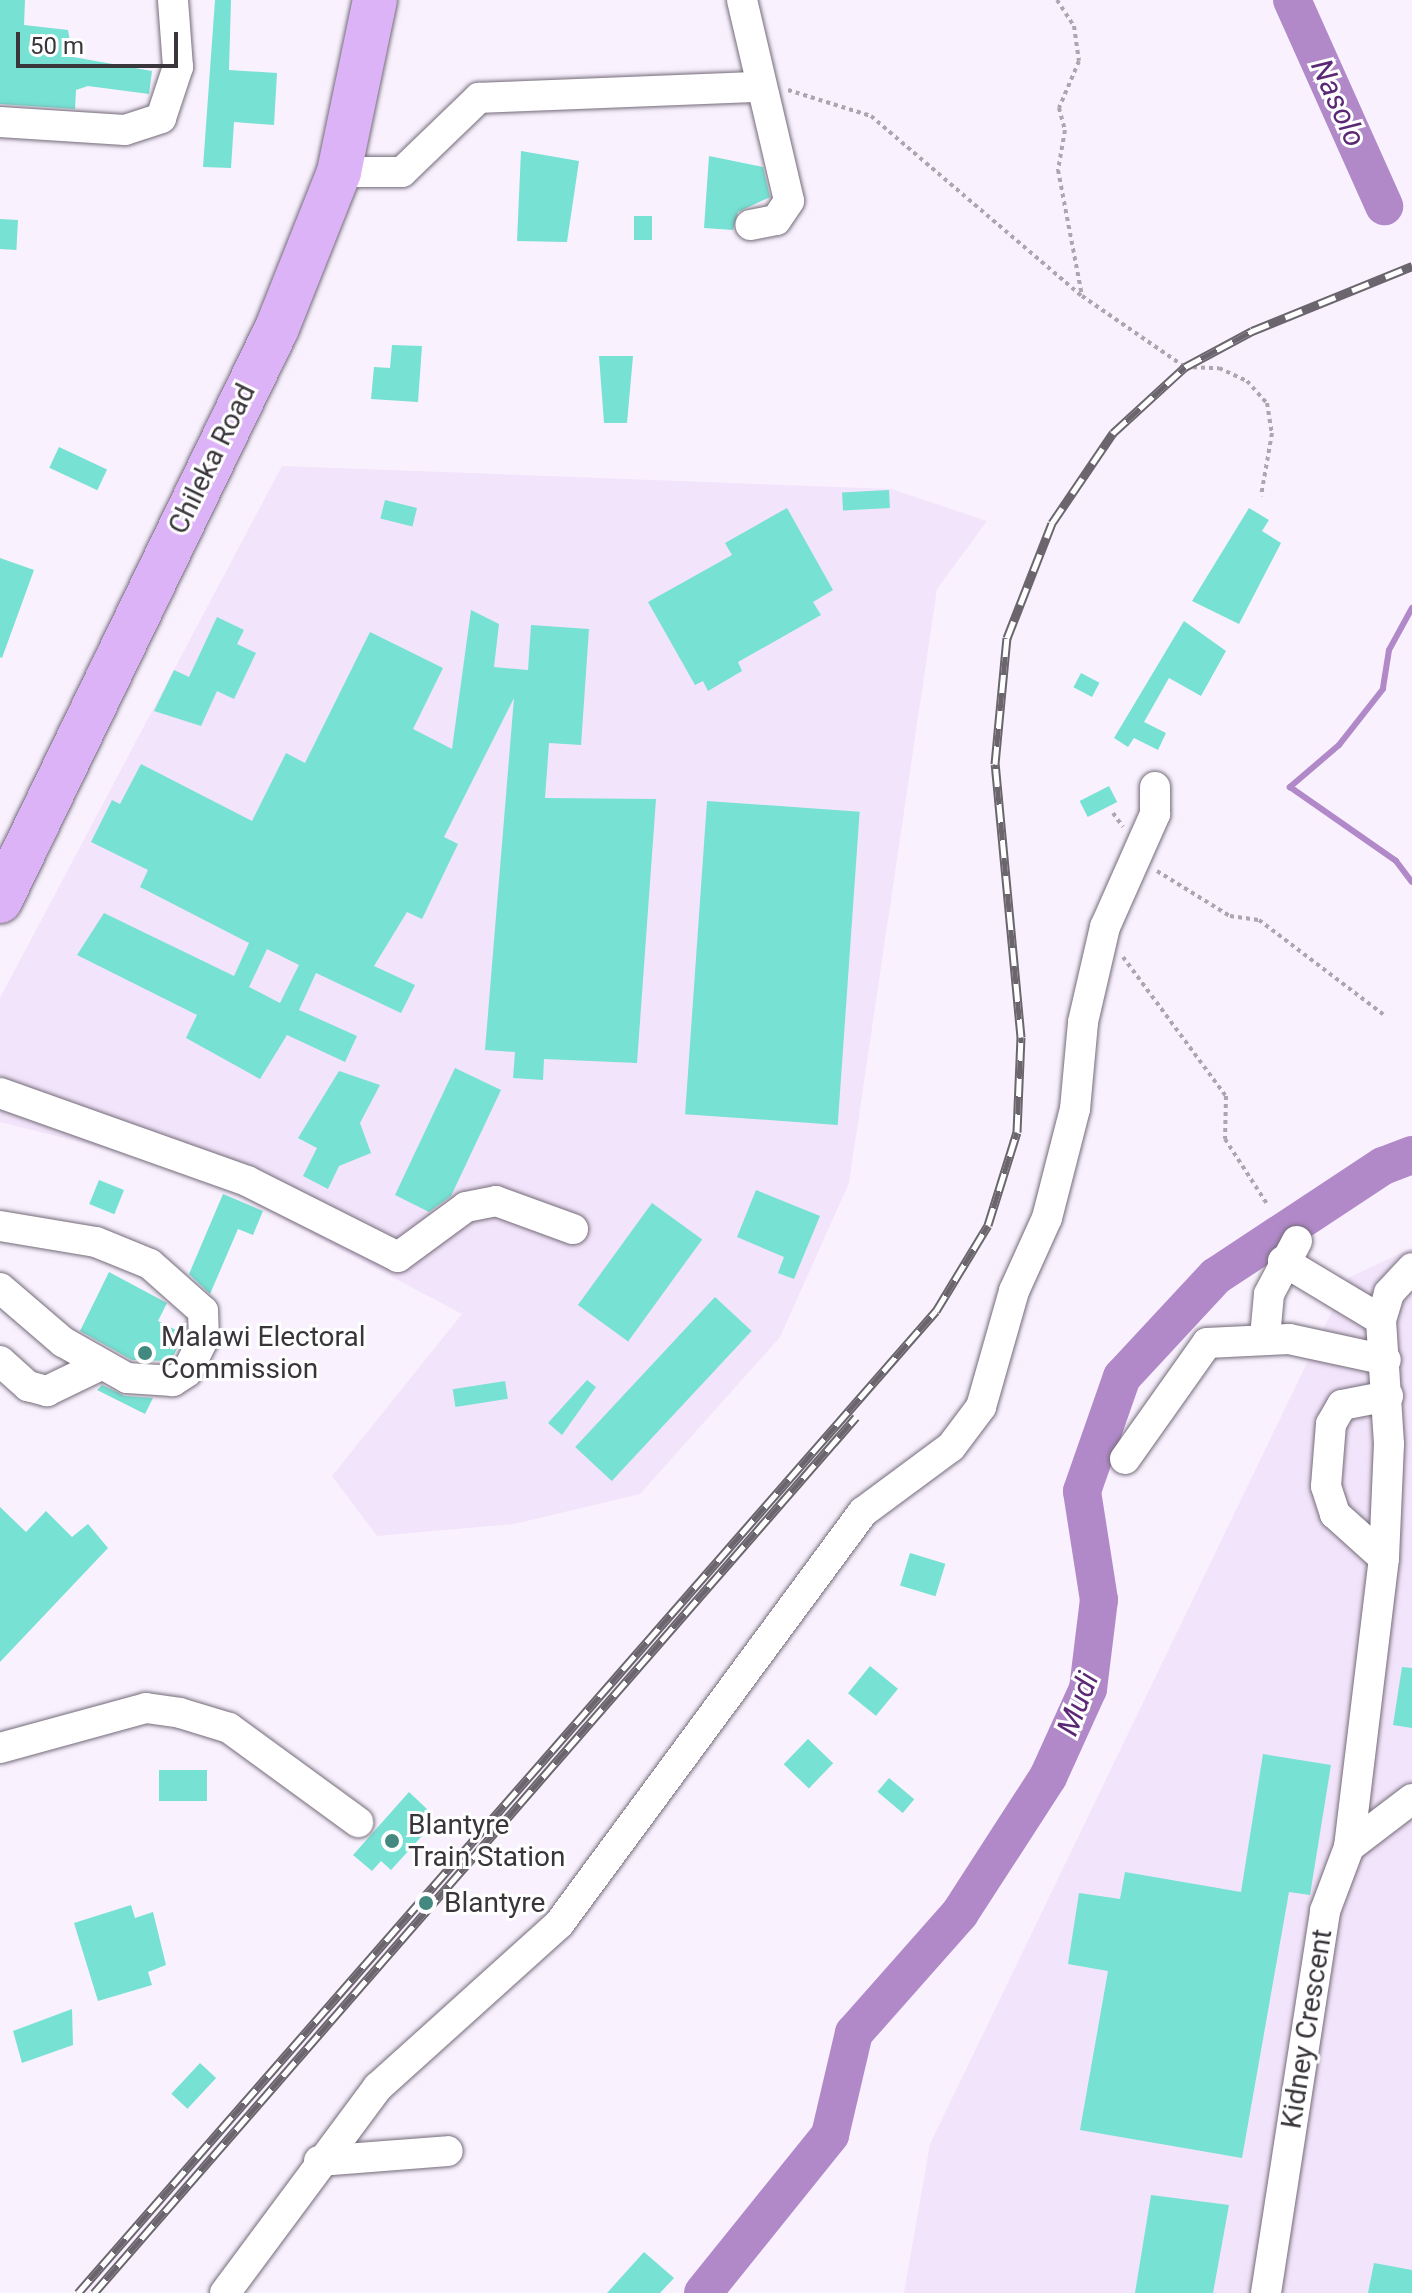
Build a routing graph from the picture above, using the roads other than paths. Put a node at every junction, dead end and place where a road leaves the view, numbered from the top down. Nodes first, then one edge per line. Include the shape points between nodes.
1 (173, 0) edge
2 (358, 0) edge
3 (375, 0) edge
4 (742, 0) edge
5 (758, 87) junction
6 (0, 122) edge
7 (339, 172) junction
8 (750, 225) dead end
9 (1155, 787) dead end
10 (0, 856) edge
11 (0, 901) edge
12 (0, 1093) edge
13 (0, 1226) edge
14 (573, 1229) dead end
15 (1412, 1268) edge
16 (0, 1288) edge
17 (1381, 1320) junction
18 (1265, 1337) junction
19 (1386, 1360) junction
20 (0, 1361) edge
21 (99, 1366) junction
22 (1388, 1396) junction
23 (1125, 1459) dead end
24 (1384, 1558) junction
25 (0, 1748) edge
26 (1412, 1799) edge
27 (358, 1822) dead end
28 (1349, 1847) junction
29 (448, 2151) dead end
30 (319, 2161) junction
31 (225, 2293) edge
32 (1266, 2293) edge

1 - 6 street via 178,67 161,118 125,130
2 - 10 highway via 322,166 265,312
3 - 7 highway, Chileka Road
4 - 5 street
5 - 7 street via 479,98 402,172
5 - 8 street via 789,201 776,220
7 - 11 highway, Chileka Road via 277,328
9 - 30 street via 1155,814 1105,927 1050,1204 1014,1291 981,1407 951,1447 863,1512 559,1924 399,2066
12 - 14 street via 247,1181 398,1257 466,1207 496,1201
13 - 21 street via 125,1253 150,1264 203,1311 195,1358 173,1381 127,1378
15 - 17 street via 1389,1293
16 - 21 street
17 - 18 street via 1290,1251 1269,1294
17 - 19 street, Kidney Crescent
18 - 19 street
18 - 23 street via 1207,1343
19 - 22 street, Kidney Crescent
20 - 21 street via 28,1386 47,1391
22 - 24 street, Kidney Crescent
22 - 24 street via 1342,1405 1331,1424 1326,1486 1335,1514
24 - 28 street, Kidney Crescent
25 - 27 street via 146,1708 180,1713 229,1728
26 - 28 street
28 - 32 street, Kidney Crescent via 1325,1911
29 - 30 street
30 - 31 street

